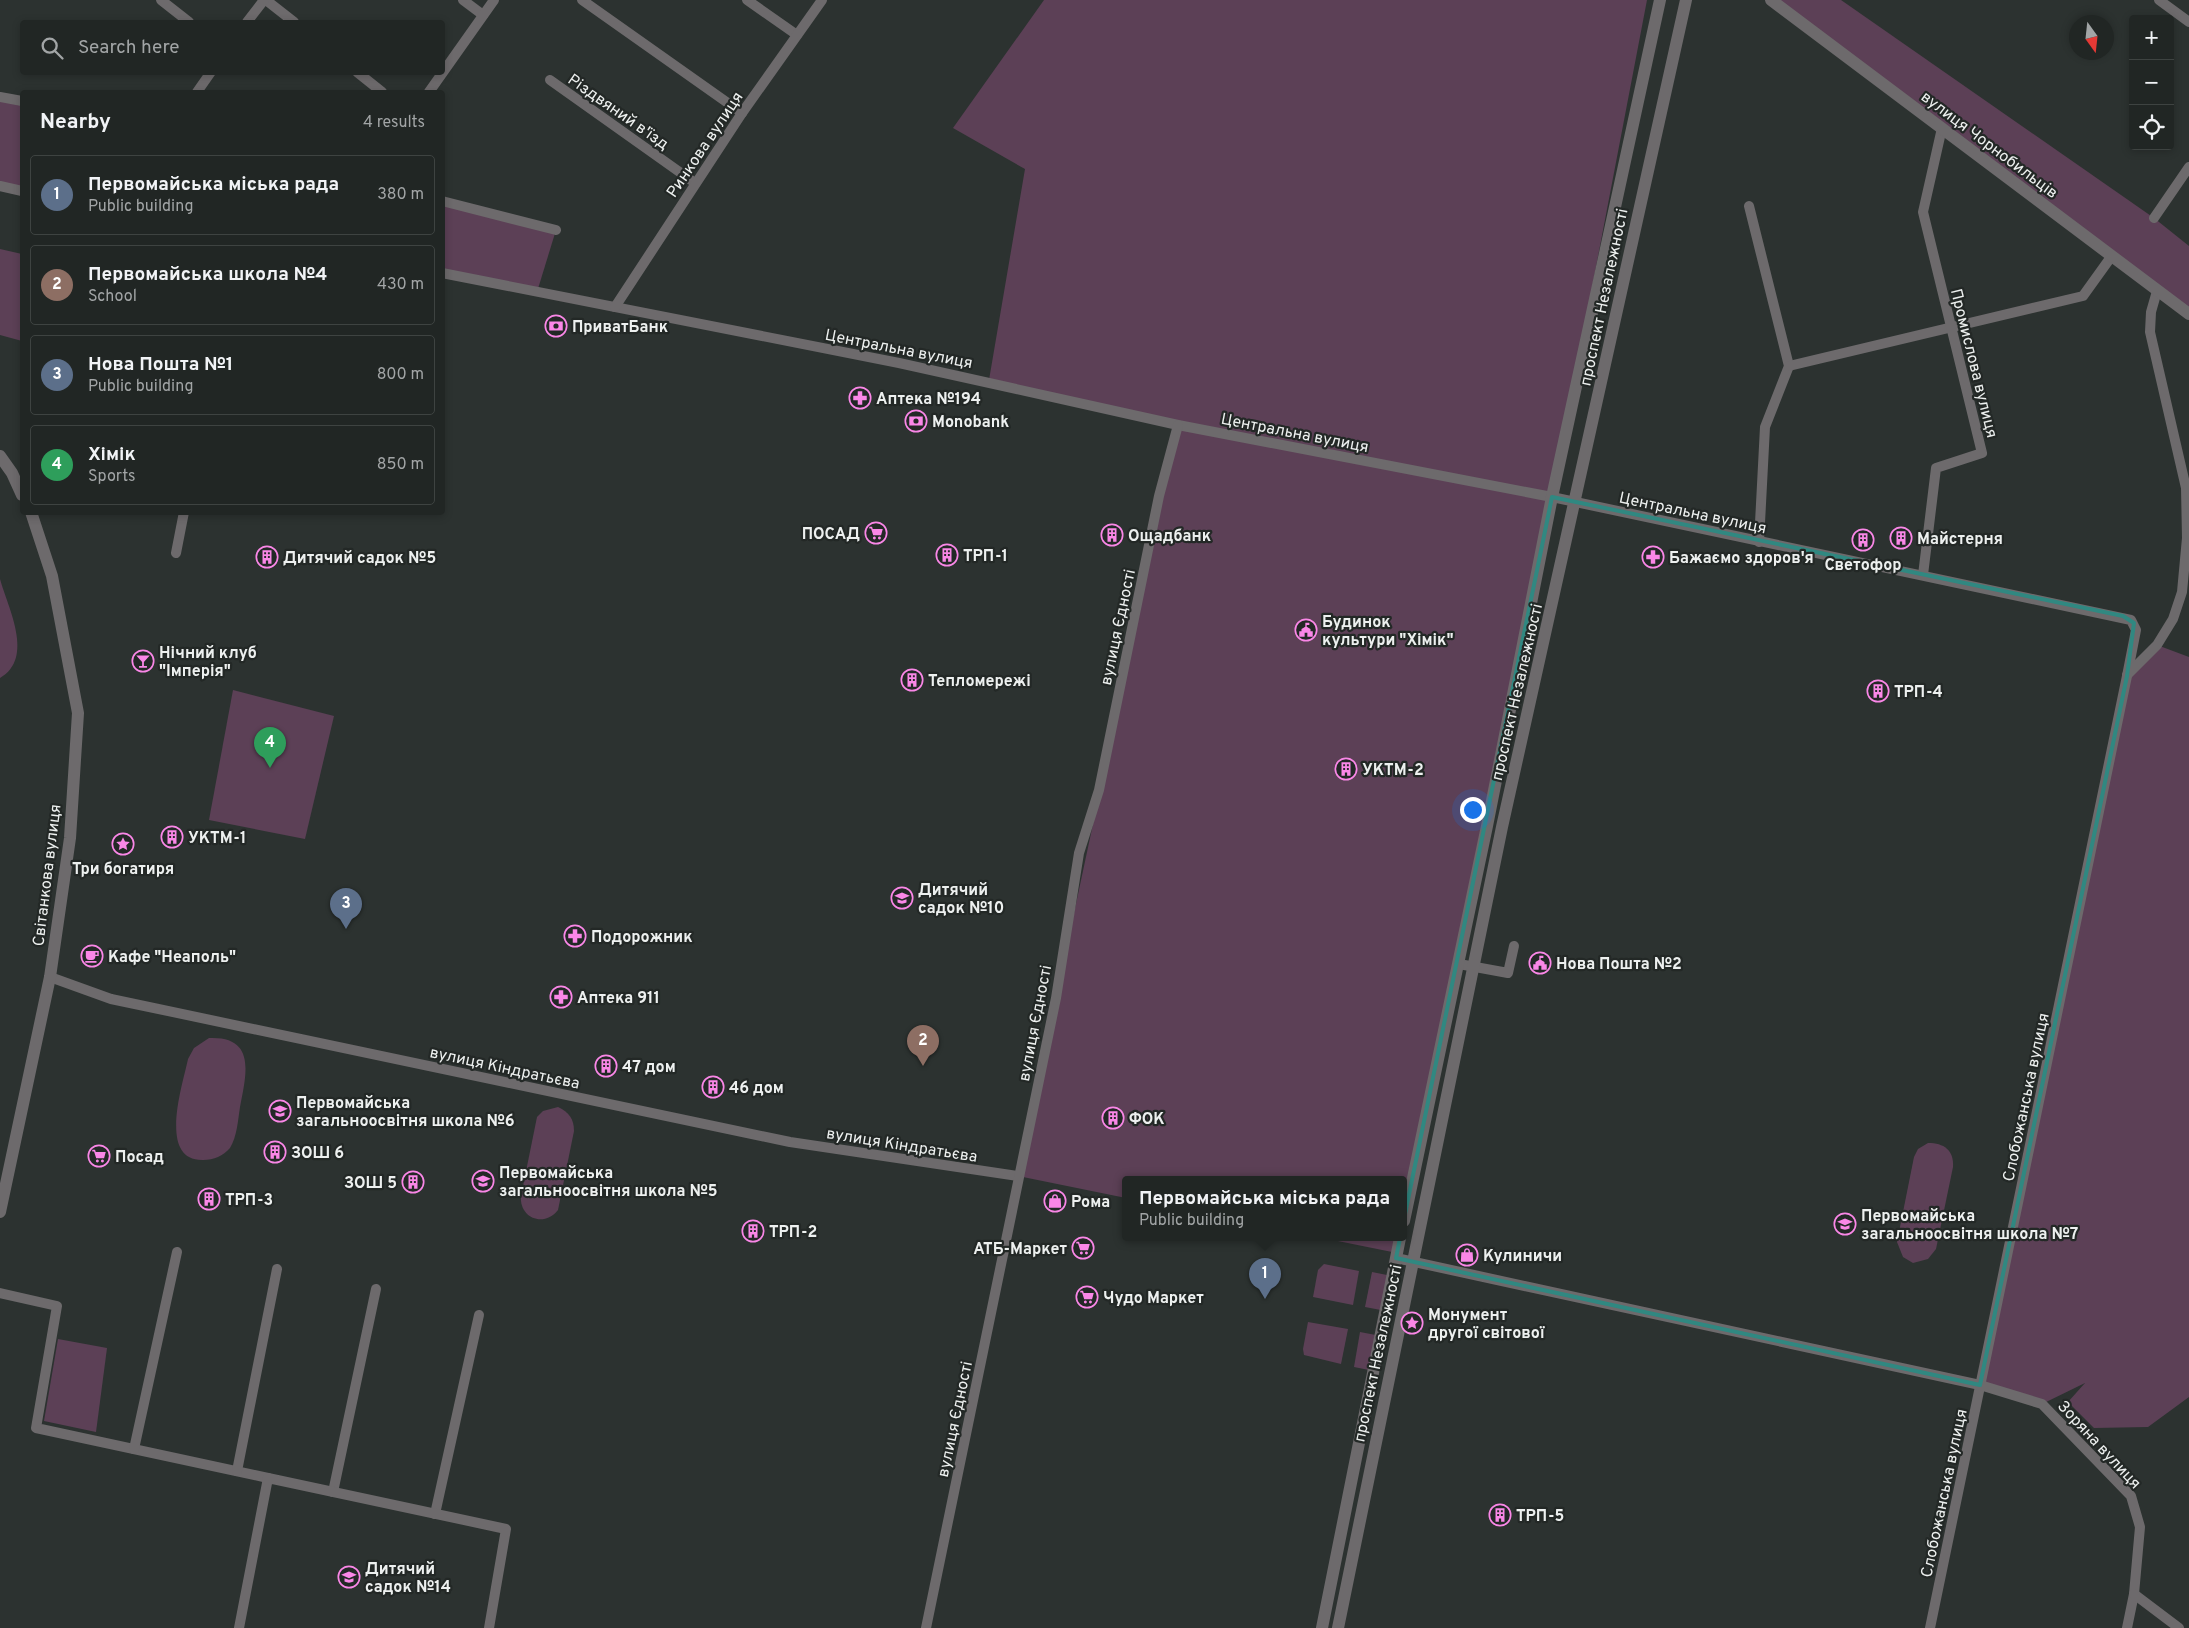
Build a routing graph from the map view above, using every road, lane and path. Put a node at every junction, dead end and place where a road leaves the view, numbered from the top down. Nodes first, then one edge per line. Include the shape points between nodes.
1 (161, 0) edge
2 (265, 0) edge
3 (463, 0) edge
4 (494, 0) edge
5 (582, 0) edge
6 (747, 0) edge
7 (822, 0) edge
8 (1660, 0) edge
9 (1686, 0) edge
10 (1771, 0) edge
11 (2159, 0) edge
12 (483, 15) junction
13 (186, 20) edge
14 (249, 20) edge
15 (291, 20) edge
16 (2189, 22) edge
17 (797, 35) junction
18 (445, 69) edge
19 (209, 75) edge
20 (361, 75) edge
21 (441, 75) edge
22 (550, 80) dead end
23 (198, 90) edge
24 (380, 90) edge
25 (430, 90) edge
26 (0, 96) edge
27 (20, 101) edge
28 (742, 113) junction
29 (1942, 128) junction
30 (2189, 167) edge
31 (695, 183) junction
32 (0, 186) edge
33 (20, 191) edge
34 (445, 202) edge
35 (1749, 206) dead end
36 (2154, 218) dead end
37 (556, 230) dead end
38 (2111, 257) junction
39 (445, 274) edge
40 (2157, 291) junction
41 (615, 307) junction
42 (2189, 314) edge
43 (1951, 328) junction
44 (1789, 366) junction
45 (1178, 425) junction
46 (0, 456) edge
47 (20, 491) edge
48 (1552, 497) junction
49 (1576, 502) junction
50 (32, 515) edge
51 (183, 515) edge
52 (1759, 542) junction
53 (176, 553) dead end
54 (1923, 575) junction
55 (2136, 630) joint
56 (2127, 676) junction
57 (1514, 946) dead end
58 (1459, 964) junction
59 (1474, 966) junction
60 (50, 977) junction
61 (1018, 1176) junction
62 (1407, 1207) edge
63 (0, 1212) edge
64 (1399, 1241) edge
65 (177, 1252) dead end
66 (1396, 1255) junction
67 (1413, 1262) junction
68 (277, 1269) dead end
69 (376, 1289) dead end
70 (0, 1292) edge
71 (479, 1315) dead end
72 (1980, 1385) junction
73 (134, 1449) junction
74 (237, 1471) junction
75 (268, 1478) junction
76 (333, 1492) junction
77 (435, 1514) junction
78 (2134, 1594) junction
79 (239, 1628) edge
80 (489, 1628) edge
81 (926, 1628) edge
82 (1322, 1628) edge
83 (1338, 1628) edge
84 (1930, 1628) edge
85 (2127, 1628) edge
86 (2179, 1628) edge

1 - 13 street
2 - 14 street
2 - 15 street
3 - 12 street
4 - 12 street
5 - 28 street
6 - 17 street
7 - 17 street, Ринкова вулиця
8 - 48 street, проспект Незалежності
9 - 49 street, проспект Незалежності
10 - 29 street, вулиця Чорнобильців
11 - 16 street
12 - 18 street
17 - 28 street, Ринкова вулиця
19 - 23 street
20 - 24 street
21 - 25 street
22 - 31 street, Різдвяний в'їзд
26 - 27 street
28 - 31 street, Ринкова вулиця
29 - 38 street, вулиця Чорнобильців
29 - 43 street, Промислова вулиця via 1923,212
30 - 36 street
31 - 41 street, Ринкова вулиця
32 - 33 street
34 - 37 street
35 - 44 street
38 - 40 street, вулиця Чорнобильців
38 - 43 street via 2083,296
39 - 41 street, Центральна вулиця
40 - 42 street, вулиця Чорнобильців
40 - 56 street via 2150,332 2182,468 2188,519 2182,592 2173,619 2156,645
41 - 45 street, Центральна вулиця via 899,363
43 - 44 street
43 - 54 street, Промислова вулиця via 1982,453 1936,468
44 - 52 street via 1764,427
45 - 48 street, Центральна вулиця
45 - 61 street, вулиця Єдності via 1160,496 1099,790 1079,853 1056,998
46 - 47 street
48 - 49 street, Центральна вулиця
48 - 58 street, проспект Незалежності
49 - 52 street, Центральна вулиця
49 - 59 street, проспект Незалежності
50 - 60 street, Світанкова вулиця via 52,576 78,713 70,838
51 - 53 street
52 - 54 street, Центральна вулиця
54 - 55 street, Центральна вулиця via 2123,616 2131,620
55 - 56 street, Слобожанська вулиця
56 - 72 street, Слобожанська вулиця
57 - 59 street via 1508,972
58 - 59 street
58 - 62 street, проспект Незалежності
59 - 67 street, проспект Незалежності
60 - 61 street, вулиця Кіндратьєва via 111,999 774,1138
60 - 63 street, Світанкова вулиця
61 - 81 street, вулиця Єдності
64 - 66 street, проспект Незалежності
65 - 73 street
66 - 67 street, Зоряна вулиця
66 - 82 street, проспект Незалежності
67 - 72 street, Зоряна вулиця
67 - 83 street, проспект Незалежності
68 - 74 street
69 - 76 street
70 - 73 street via 57,1306 36,1428
71 - 77 street
72 - 78 street, Зоряна вулиця via 2042,1404 2131,1496 2140,1527
72 - 84 street, Слобожанська вулиця
73 - 74 street
74 - 75 street
75 - 76 street
75 - 79 street
76 - 77 street
77 - 80 street via 506,1529
78 - 85 street, Зоряна вулиця
78 - 86 street

